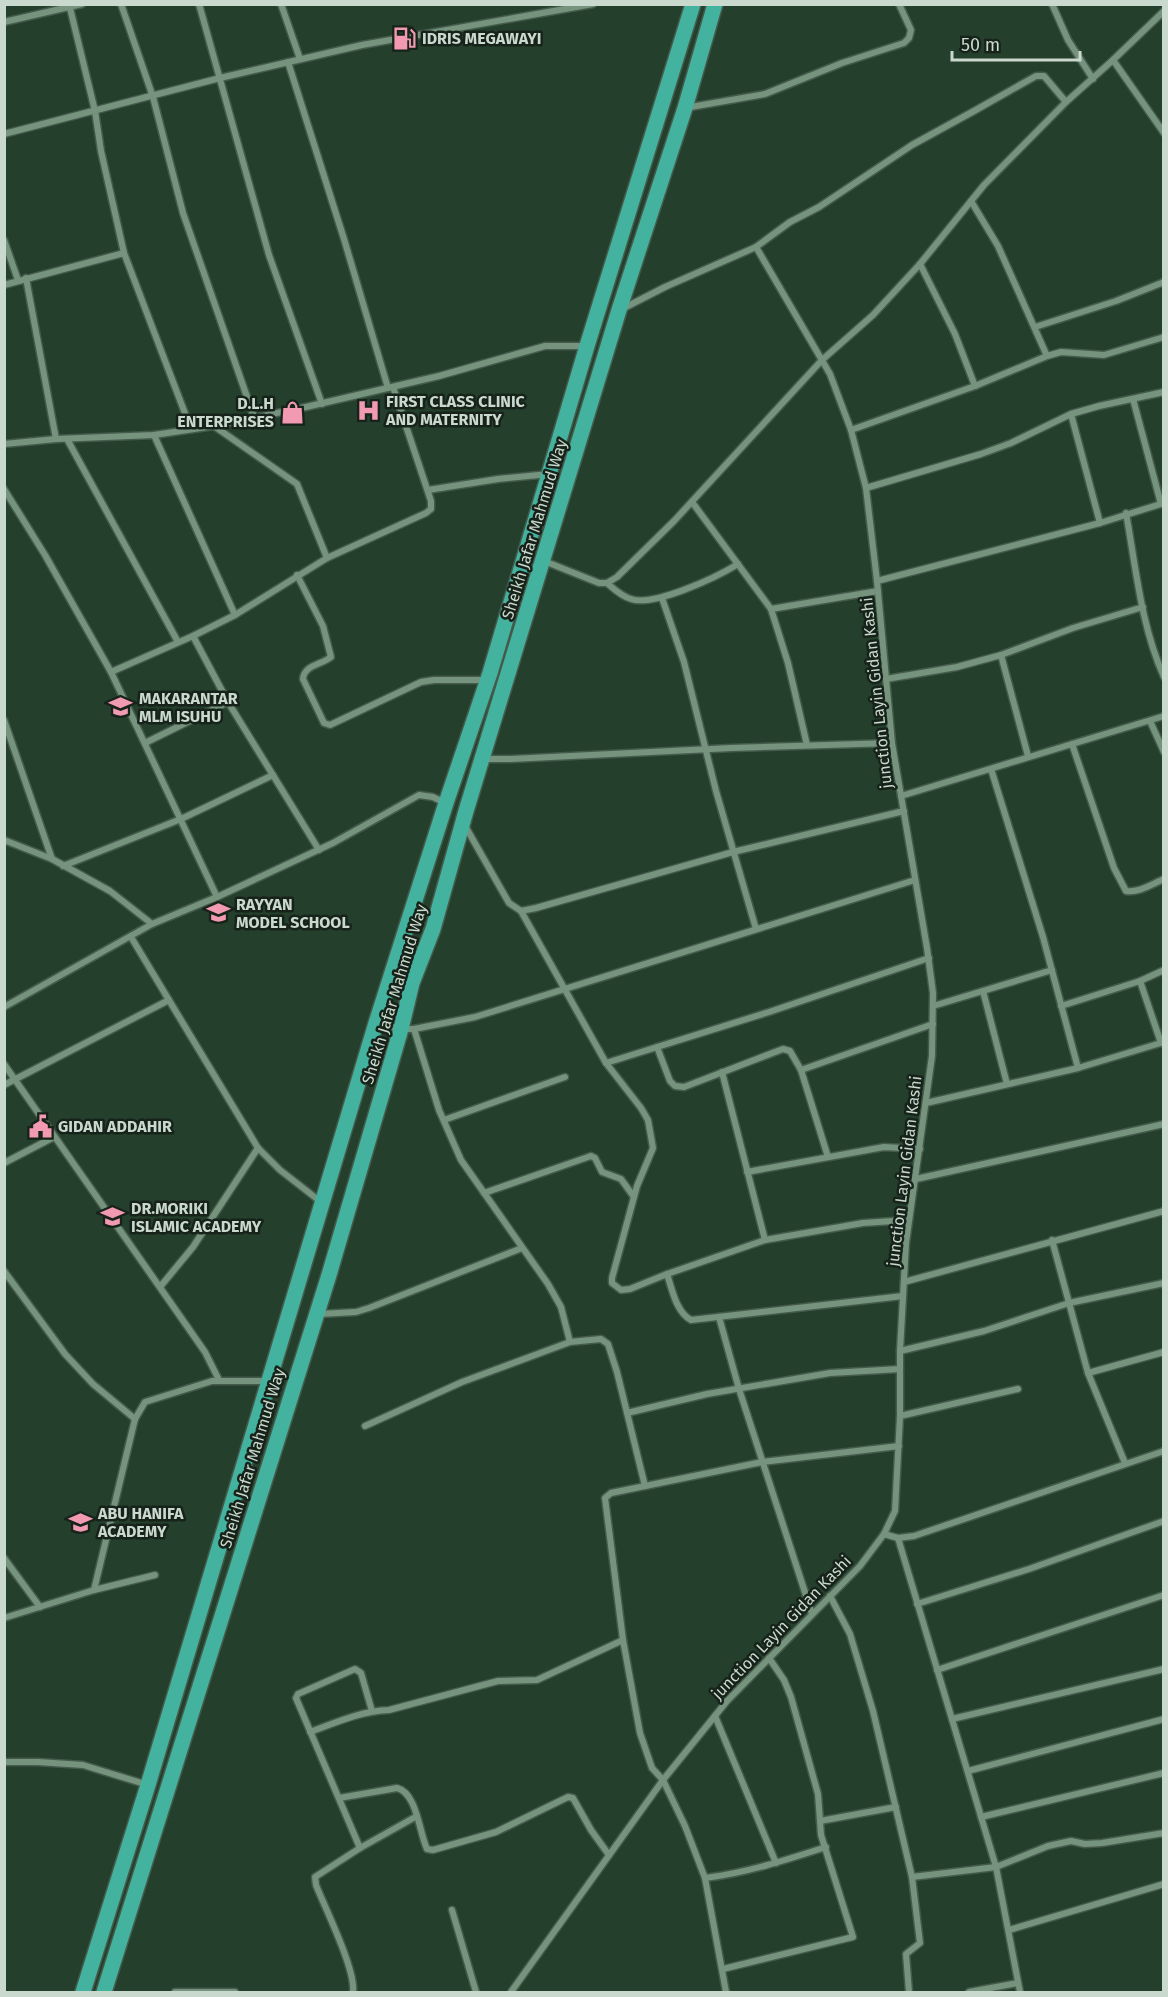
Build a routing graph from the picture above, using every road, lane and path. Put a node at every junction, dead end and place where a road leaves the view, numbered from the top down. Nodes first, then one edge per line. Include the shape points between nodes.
1 (82, 4) edge
2 (121, 4) edge
3 (199, 4) edge
4 (281, 4) edge
5 (593, 4) edge
6 (693, 4) edge
7 (715, 4) edge
8 (899, 4) edge
9 (1052, 4) edge
10 (70, 8) junction
11 (1164, 11) edge
12 (4, 22) edge
13 (300, 59) junction
14 (1113, 60) junction
15 (288, 62) junction
16 (220, 78) junction
17 (1093, 79) junction
18 (153, 97) junction
19 (1066, 102) junction
20 (685, 108) junction
21 (95, 111) junction
22 (1160, 120) edge
23 (1164, 133) edge
24 (4, 134) edge
25 (971, 201) junction
26 (4, 240) edge
27 (756, 247) junction
28 (124, 253) junction
29 (920, 264) junction
30 (26, 278) junction
31 (18, 280) junction
32 (1164, 282) edge
33 (4, 285) edge
34 (619, 310) junction
35 (1035, 327) junction
36 (1164, 337) edge
37 (587, 346) junction
38 (1047, 356) junction
39 (822, 360) junction
40 (975, 386) junction
41 (391, 387) junction
42 (1164, 393) edge
43 (1133, 399) junction
44 (322, 404) junction
45 (1071, 414) junction
46 (254, 417) junction
47 (214, 426) junction
48 (191, 429) junction
49 (851, 430) junction
50 (154, 435) junction
51 (56, 439) junction
52 (67, 439) junction
53 (4, 444) edge
54 (549, 474) junction
55 (866, 488) junction
56 (4, 489) edge
57 (428, 490) junction
58 (692, 502) junction
59 (1162, 503) edge
60 (1126, 513) junction
61 (1100, 523) junction
62 (327, 558) junction
63 (543, 560) junction
64 (738, 564) junction
65 (297, 575) junction
66 (878, 582) junction
67 (607, 583) junction
68 (878, 591) junction
69 (662, 598) junction
70 (1143, 607) junction
71 (771, 609) junction
72 (236, 615) junction
73 (193, 636) junction
74 (178, 642) junction
75 (1001, 656) junction
76 (111, 672) junction
77 (1164, 677) edge
78 (488, 680) junction
79 (886, 680) junction
80 (228, 702) junction
81 (1164, 717) edge
82 (4, 720) edge
83 (1150, 722) junction
84 (145, 743) junction
85 (892, 743) junction
86 (1072, 744) junction
87 (807, 746) junction
88 (707, 749) junction
89 (1164, 753) edge
90 (1028, 756) junction
91 (482, 759) junction
92 (991, 770) junction
93 (273, 775) junction
94 (901, 796) junction
95 (446, 803) junction
96 (904, 811) junction
97 (181, 819) junction
98 (463, 823) junction
99 (4, 840) edge
100 (319, 850) junction
101 (734, 852) junction
102 (52, 859) junction
103 (63, 866) junction
104 (1164, 879) edge
105 (915, 880) junction
106 (217, 897) junction
107 (521, 911) junction
108 (152, 924) junction
109 (756, 929) junction
110 (132, 937) junction
111 (929, 958) junction
112 (1052, 970) junction
113 (1164, 970) edge
114 (1140, 981) junction
115 (564, 990) junction
116 (983, 991) junction
117 (169, 1000) junction
118 (933, 1006) junction
119 (1061, 1006) junction
120 (4, 1007) edge
121 (376, 1023) junction
122 (933, 1024) junction
123 (407, 1029) junction
124 (1162, 1043) edge
125 (657, 1047) junction
126 (606, 1063) junction
127 (4, 1064) edge
128 (1078, 1068) junction
129 (801, 1070) junction
130 (722, 1072) junction
131 (564, 1077) dead end
132 (15, 1080) junction
133 (1007, 1084) junction
134 (4, 1085) edge
135 (926, 1103) junction
136 (444, 1120) junction
137 (1164, 1124) edge
138 (54, 1137) junction
139 (258, 1148) junction
140 (920, 1149) junction
141 (828, 1157) junction
142 (4, 1163) edge
143 (747, 1172) junction
144 (916, 1179) junction
145 (484, 1193) junction
146 (634, 1197) junction
147 (322, 1202) junction
148 (1164, 1211) edge
149 (909, 1220) junction
150 (765, 1240) junction
151 (1052, 1240) junction
152 (522, 1248) junction
153 (4, 1272) edge
154 (666, 1274) junction
155 (904, 1282) junction
156 (1164, 1283) edge
157 (160, 1287) junction
158 (903, 1296) junction
159 (1069, 1303) junction
160 (316, 1314) junction
161 (719, 1317) junction
162 (570, 1342) junction
163 (900, 1351) junction
164 (1164, 1352) edge
165 (900, 1369) junction
166 (1088, 1373) junction
167 (219, 1380) junction
168 (268, 1381) junction
169 (739, 1389) junction
170 (1018, 1389) dead end
171 (627, 1413) junction
172 (900, 1416) junction
173 (135, 1419) junction
174 (365, 1426) dead end
175 (899, 1446) junction
176 (1164, 1451) edge
177 (762, 1462) junction
178 (1125, 1463) junction
179 (645, 1486) junction
180 (1164, 1521) edge
181 (884, 1534) junction
182 (898, 1538) junction
183 (4, 1558) edge
184 (154, 1575) dead end
185 (94, 1590) junction
186 (1164, 1595) edge
187 (830, 1596) junction
188 (917, 1605) junction
189 (40, 1607) junction
190 (812, 1614) junction
191 (4, 1618) edge
192 (623, 1640) junction
193 (769, 1658) junction
194 (1164, 1669) edge
195 (937, 1670) junction
196 (372, 1711) junction
197 (715, 1716) junction
198 (952, 1719) junction
199 (1164, 1719) edge
200 (310, 1732) junction
201 (4, 1762) edge
202 (968, 1771) junction
203 (1164, 1773) edge
204 (663, 1780) junction
205 (148, 1785) junction
206 (339, 1798) junction
207 (896, 1807) junction
208 (417, 1816) junction
209 (981, 1817) junction
210 (820, 1821) junction
211 (1164, 1833) edge
212 (826, 1847) junction
213 (360, 1848) junction
214 (609, 1855) junction
215 (776, 1863) junction
216 (996, 1867) junction
217 (912, 1877) junction
218 (705, 1878) junction
219 (1164, 1884) edge
220 (452, 1910) dead end
221 (1009, 1930) junction
222 (723, 1969) junction
223 (1018, 1983) junction
224 (83, 1992) edge
225 (104, 1992) edge
226 (175, 1992) edge
227 (229, 1992) edge
228 (235, 1992) edge
229 (353, 1992) edge
230 (476, 1992) edge
231 (511, 1992) edge
232 (726, 1992) edge
233 (909, 1992) edge
234 (969, 1992) edge
235 (1020, 1992) edge

1 - 10 street
2 - 18 street
3 - 16 street
4 - 13 street
5 - 13 street
6 - 37 main road, Sheikh Jafar Mahmud Way
7 - 20 main road, Sheikh Jafar Mahmud Way
8 - 20 street via 911,30 904,43 765,94
9 - 17 street via 1068,40
10 - 12 street
10 - 21 street
11 - 14 street
13 - 15 street
14 - 17 street
14 - 22 street
15 - 16 street
15 - 41 street
16 - 18 street
16 - 44 street via 268,255
17 - 19 street
18 - 21 street
18 - 46 street via 183,213
19 - 25 street
19 - 27 street via 1044,76 1036,76 912,144
20 - 34 main road, Sheikh Jafar Mahmud Way
21 - 24 street
21 - 28 street
22 - 23 street
25 - 29 street
25 - 35 street via 998,246
26 - 31 street
27 - 34 street
27 - 39 street, junction Layin Gidan Kashi
28 - 30 street
28 - 48 street
29 - 39 street via 873,315
29 - 40 street via 955,334
30 - 31 street
30 - 51 street
31 - 33 street
32 - 35 street
34 - 63 main road, Sheikh Jafar Mahmud Way
35 - 38 street
36 - 38 street via 1104,355 1075,351
37 - 41 street via 545,346
37 - 54 main road, Sheikh Jafar Mahmud Way
38 - 40 street
39 - 49 street, junction Layin Gidan Kashi
39 - 58 street
40 - 49 street
41 - 44 street
41 - 57 street
42 - 43 street
43 - 45 street
43 - 59 street
44 - 46 street
45 - 55 street via 981,454
45 - 61 street
46 - 47 street
47 - 48 street
47 - 62 street via 297,484
48 - 50 street
49 - 55 street, junction Layin Gidan Kashi
50 - 52 street
50 - 72 street
51 - 52 street
51 - 53 street
52 - 74 street
54 - 57 street
54 - 78 main road, Sheikh Jafar Mahmud Way
55 - 66 street, junction Layin Gidan Kashi
56 - 76 street
57 - 62 street via 431,509 426,513
58 - 64 street
58 - 67 street
59 - 60 street
60 - 61 street
60 - 70 street
61 - 66 street
62 - 65 street
63 - 67 street
63 - 91 main road, Sheikh Jafar Mahmud Way
64 - 69 street
64 - 71 street
65 - 72 street
65 - 78 street via 323,626 331,657 305,670 303,675 324,723 330,725 421,682
66 - 68 street, junction Layin Gidan Kashi
67 - 69 street via 631,599
68 - 71 street
68 - 79 street, junction Layin Gidan Kashi
69 - 88 street
70 - 75 street
70 - 77 street
71 - 87 street
72 - 73 street
73 - 74 street
73 - 80 street
74 - 76 street
75 - 79 street
75 - 90 street
76 - 84 street
78 - 95 main road, Sheikh Jafar Mahmud Way
79 - 85 street, junction Layin Gidan Kashi
80 - 84 street
80 - 93 street
81 - 83 street
82 - 102 street
83 - 86 street
83 - 89 street
84 - 97 street
85 - 87 street
85 - 94 street, junction Layin Gidan Kashi
86 - 90 street
86 - 104 street via 1114,868 1126,891
87 - 88 street
88 - 91 street
88 - 101 street
90 - 92 street
91 - 98 main road, Sheikh Jafar Mahmud Way
92 - 94 street
92 - 112 street
93 - 97 street
93 - 100 street
94 - 96 street, junction Layin Gidan Kashi
95 - 100 street via 419,795
95 - 121 main road, Sheikh Jafar Mahmud Way
96 - 101 street
96 - 105 street, junction Layin Gidan Kashi
97 - 103 street
97 - 106 street
98 - 107 street via 509,903
98 - 123 main road, Sheikh Jafar Mahmud Way via 433,929 412,983
99 - 102 street
100 - 106 street
101 - 107 street
101 - 109 street
102 - 103 street
103 - 108 street via 110,891
105 - 109 street
105 - 111 street, junction Layin Gidan Kashi
106 - 108 street
107 - 115 street
108 - 110 street
109 - 115 street
110 - 117 street
110 - 120 street
111 - 118 street, junction Layin Gidan Kashi
111 - 125 street
112 - 116 street
112 - 119 street
113 - 114 street
114 - 119 street
114 - 124 street
115 - 123 street via 475,1017
115 - 126 street
116 - 118 street
116 - 133 street
117 - 132 street
117 - 139 street
118 - 122 street, junction Layin Gidan Kashi
119 - 128 street
121 - 123 street
121 - 147 main road, Sheikh Jafar Mahmud Way
122 - 129 street
122 - 135 street, junction Layin Gidan Kashi
123 - 136 street
123 - 160 main road, Sheikh Jafar Mahmud Way
124 - 128 street
125 - 126 street
125 - 130 street via 675,1086 684,1087
126 - 146 street via 642,1108 653,1142
127 - 132 street
128 - 133 street
129 - 130 street via 790,1051 783,1049
129 - 141 street
130 - 143 street
131 - 136 street
132 - 134 street
132 - 138 street
133 - 135 street
135 - 140 street, junction Layin Gidan Kashi
136 - 145 street via 461,1160
137 - 144 street
138 - 142 street
138 - 157 street
139 - 147 street
139 - 157 street via 199,1238
140 - 141 street via 884,1147
140 - 144 street, junction Layin Gidan Kashi
141 - 143 street
143 - 150 street
144 - 149 street, junction Layin Gidan Kashi
145 - 146 street via 591,1156 602,1172 621,1179
145 - 152 street
146 - 154 street via 612,1283 621,1290 630,1289
147 - 168 main road, Sheikh Jafar Mahmud Way
148 - 151 street
149 - 150 street via 863,1223
149 - 155 street, junction Layin Gidan Kashi
150 - 154 street
151 - 155 street
151 - 159 street
152 - 160 street via 369,1308
152 - 162 street via 561,1307
153 - 173 street via 65,1354
154 - 161 street via 684,1316 691,1320
155 - 158 street, junction Layin Gidan Kashi
156 - 159 street
157 - 167 street via 205,1352
158 - 161 street
158 - 163 street, junction Layin Gidan Kashi
159 - 163 street via 984,1331
159 - 166 street
160 - 225 main road, Sheikh Jafar Mahmud Way
161 - 169 street
162 - 171 street via 601,1339 608,1344
162 - 174 street via 462,1382
163 - 165 street, junction Layin Gidan Kashi
164 - 166 street
165 - 169 street via 843,1371
165 - 172 street, junction Layin Gidan Kashi
166 - 178 street
167 - 168 street
167 - 173 street via 145,1402
168 - 205 main road, Sheikh Jafar Mahmud Way
169 - 171 street
169 - 177 street
170 - 172 street
171 - 179 street
172 - 175 street, junction Layin Gidan Kashi
173 - 185 street
175 - 177 street
175 - 181 street, junction Layin Gidan Kashi via 895,1511
176 - 178 street
177 - 179 street
177 - 190 street
178 - 182 street via 914,1536
179 - 192 street via 611,1493 605,1498
180 - 188 street
181 - 182 street
181 - 187 street, junction Layin Gidan Kashi
182 - 188 street
183 - 189 street
184 - 185 street
185 - 189 street
186 - 195 street
187 - 190 street, junction Layin Gidan Kashi
187 - 207 street via 858,1659
188 - 195 street
189 - 191 street
190 - 193 street, junction Layin Gidan Kashi
192 - 196 street via 537,1680 498,1681
192 - 204 street via 640,1733 652,1768
193 - 197 street, junction Layin Gidan Kashi
193 - 210 street via 791,1696 818,1794
194 - 198 street
195 - 198 street
196 - 200 street
196 - 200 street via 360,1672 355,1669 298,1694 297,1702
197 - 204 street, junction Layin Gidan Kashi
197 - 215 street
198 - 202 street
199 - 202 street
200 - 206 street
201 - 205 street via 83,1765
202 - 209 street
203 - 209 street
204 - 214 street, junction Layin Gidan Kashi
204 - 218 street
205 - 224 main road, Sheikh Jafar Mahmud Way
206 - 208 street via 403,1789
206 - 213 street
207 - 210 street
207 - 217 street
208 - 213 street
208 - 214 street via 427,1849 433,1850 496,1832 573,1798
209 - 216 street
210 - 212 street
211 - 216 street via 1102,1843 1071,1841
212 - 215 street
212 - 222 street via 853,1937
213 - 229 street via 315,1877 349,1967
214 - 231 street, junction Layin Gidan Kashi
215 - 218 street
216 - 217 street
216 - 221 street
217 - 233 street via 920,1943 906,1954
218 - 222 street
219 - 221 street
220 - 230 street
221 - 223 street
222 - 232 street
223 - 234 street
223 - 235 street
226 - 227 street
227 - 228 street

